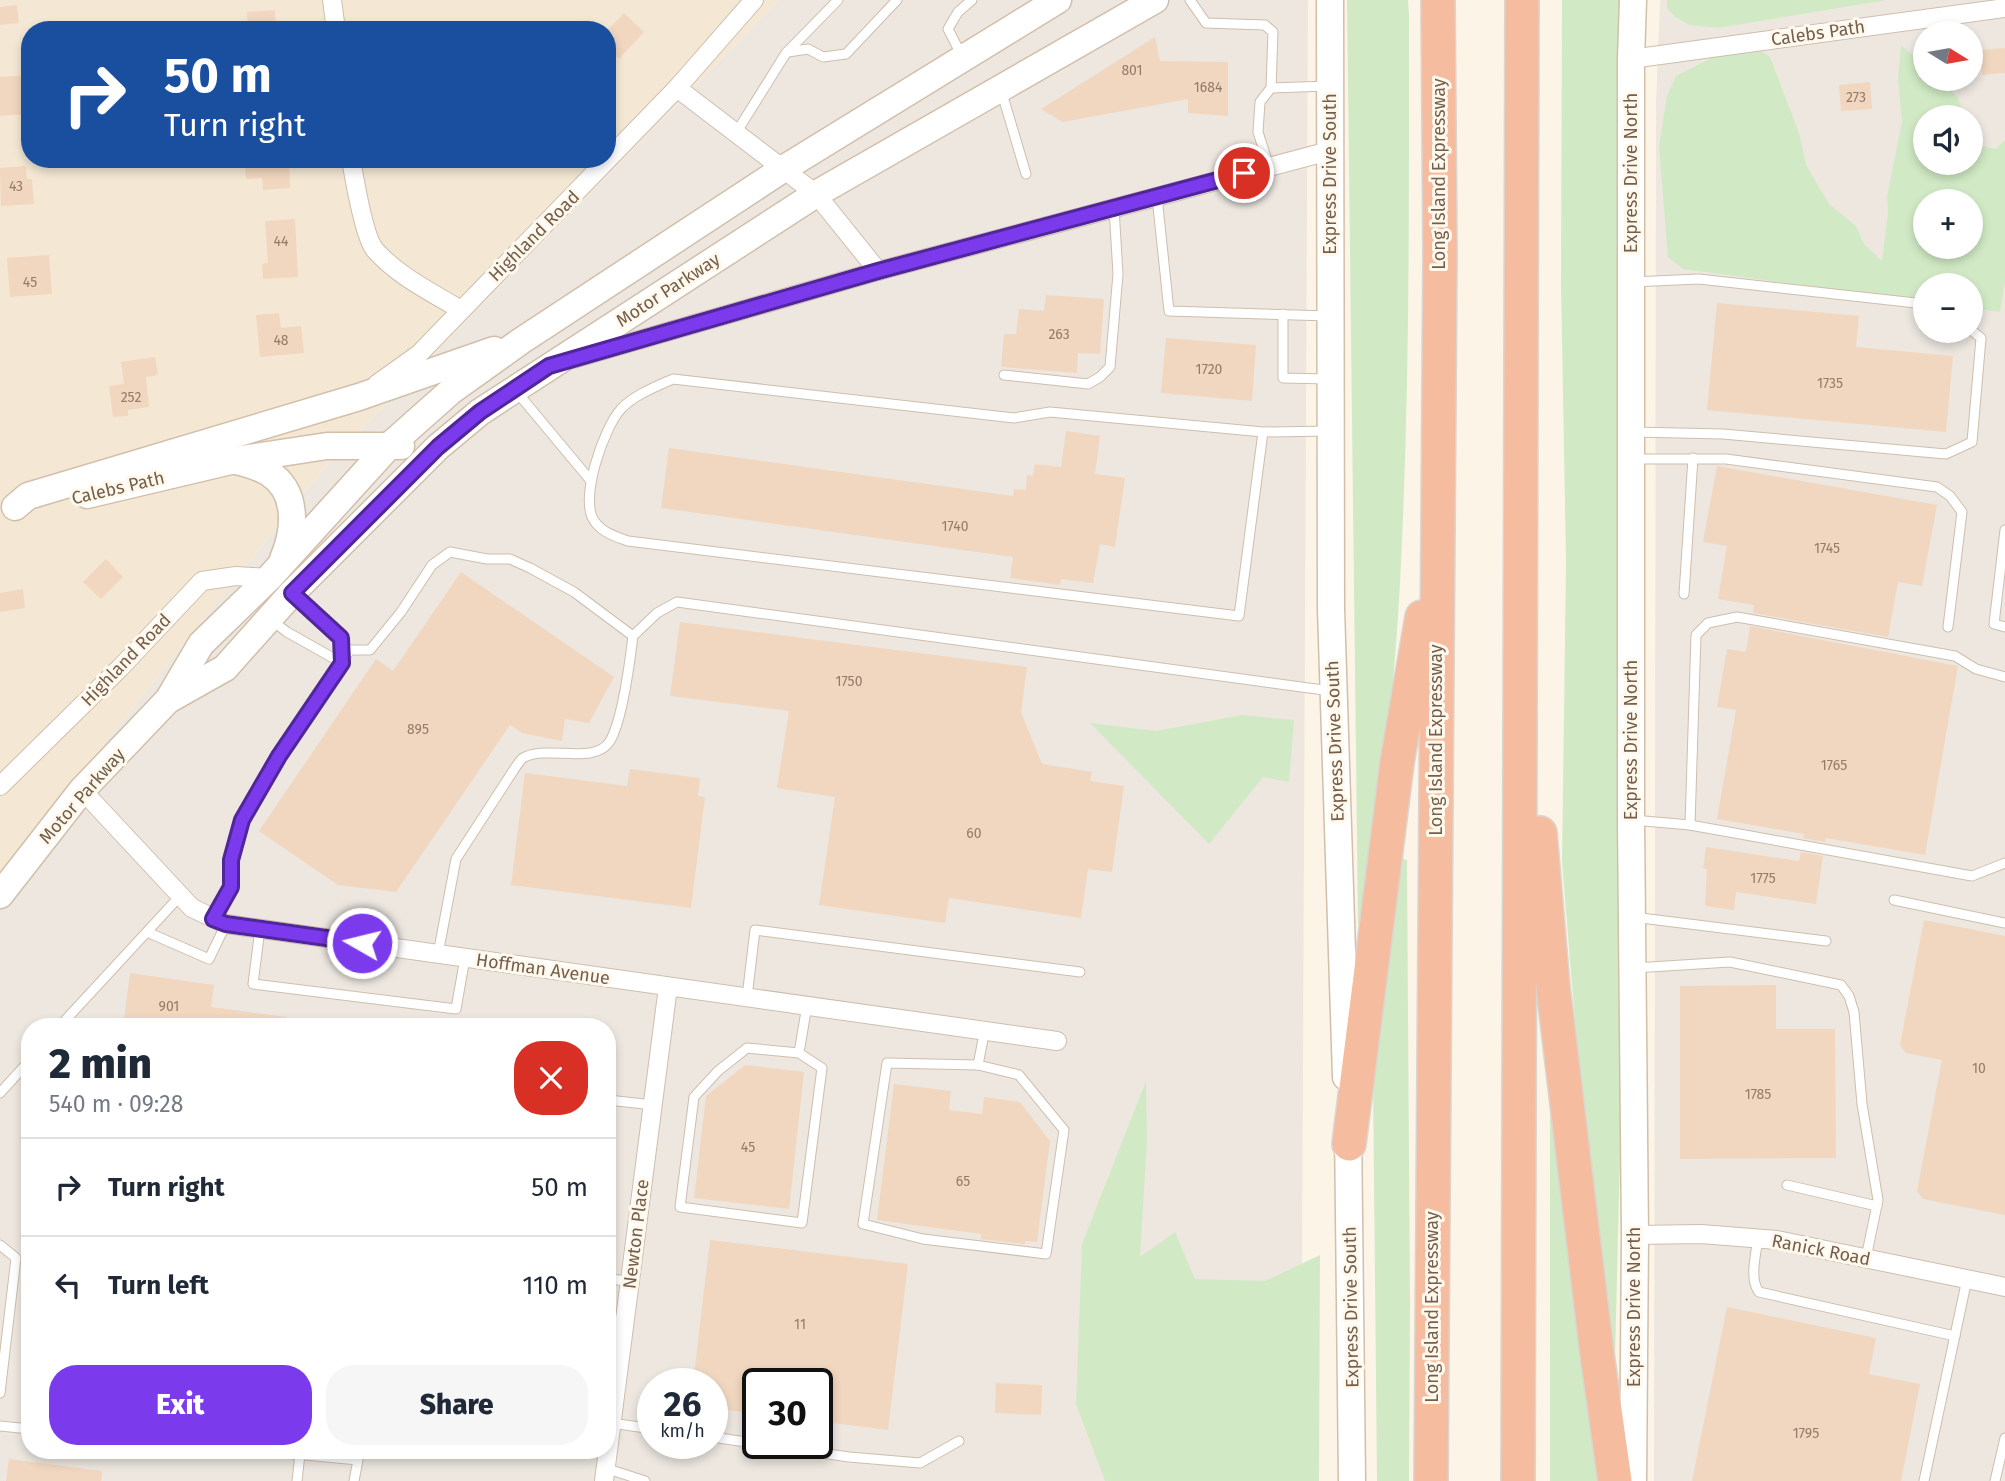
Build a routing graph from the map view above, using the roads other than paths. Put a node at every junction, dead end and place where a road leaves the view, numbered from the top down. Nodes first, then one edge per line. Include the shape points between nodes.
1 (332, 0) edge
2 (754, 0) edge
3 (838, 0) edge
4 (897, 0) edge
5 (972, 0) edge
6 (1057, 0) edge
7 (1155, 0) edge
8 (1190, 0) edge
9 (1330, 0) edge
10 (1438, 0) edge
11 (1522, 0) edge
12 (1633, 0) edge
13 (2005, 8) edge
14 (335, 21) edge
15 (786, 53) junction
16 (964, 58) junction
17 (1631, 59) junction
18 (1329, 86) junction
19 (677, 88) junction
20 (1001, 88) junction
21 (1271, 88) junction
22 (736, 133) junction
23 (1329, 150) junction
24 (616, 151) edge
25 (1269, 167) junction
26 (352, 168) edge
27 (599, 168) edge
28 (783, 169) junction
29 (1026, 173) dead end
30 (817, 194) junction
31 (1157, 197) junction
32 (1114, 208) junction
33 (878, 271) junction
34 (1631, 282) junction
35 (1913, 303) edge
36 (461, 310) junction
37 (1283, 314) junction
38 (1330, 316) junction
39 (521, 341) junction
40 (1981, 343) edge
41 (549, 366) junction
42 (1004, 375) dead end
43 (1331, 379) junction
44 (515, 389) junction
45 (359, 397) junction
46 (1331, 431) junction
47 (1264, 432) junction
48 (1520, 432) junction
49 (1630, 432) junction
50 (388, 446) junction
51 (438, 447) junction
52 (1693, 458) junction
53 (1630, 459) junction
54 (235, 460) junction
55 (591, 481) junction
56 (7, 509) edge
57 (2005, 530) edge
58 (1438, 550) junction
59 (275, 571) junction
60 (292, 593) junction
61 (1684, 594) dead end
62 (269, 619) junction
63 (1948, 627) dead end
64 (2005, 627) edge
65 (633, 636) junction
66 (342, 663) junction
67 (2005, 677) edge
68 (1333, 692) junction
69 (168, 700) junction
70 (0, 786) edge
71 (82, 790) junction
72 (1631, 820) junction
73 (1690, 825) junction
74 (2005, 863) edge
75 (0, 895) edge
76 (180, 896) junction
77 (1894, 900) dead end
78 (1632, 917) junction
79 (219, 922) junction
80 (2005, 923) edge
81 (260, 929) junction
82 (147, 932) junction
83 (1826, 941) dead end
84 (438, 954) junction
85 (465, 958) junction
86 (1632, 968) junction
87 (1080, 972) dead end
88 (668, 987) junction
89 (747, 997) junction
90 (807, 1005) junction
91 (67, 1018) edge
92 (985, 1030) junction
93 (1057, 1041) dead end
94 (799, 1053) junction
95 (978, 1065) junction
96 (21, 1070) edge
97 (0, 1093) edge
98 (616, 1101) edge
99 (653, 1105) junction
100 (1349, 1144) junction
101 (1787, 1185) dead end
102 (1877, 1206) junction
103 (1635, 1235) junction
104 (1758, 1238) junction
105 (0, 1245) edge
106 (1866, 1258) junction
107 (1967, 1279) junction
108 (616, 1280) edge
109 (630, 1282) junction
110 (2005, 1287) edge
111 (1955, 1336) junction
112 (616, 1386) edge
113 (0, 1393) edge
114 (616, 1424) edge
115 (0, 1426) edge
116 (637, 1427) edge
117 (21, 1428) edge
118 (2005, 1438) edge
119 (728, 1439) edge
120 (959, 1441) dead end
121 (299, 1459) edge
122 (348, 1459) edge
123 (605, 1475) edge
124 (297, 1481) edge
125 (354, 1481) edge
126 (645, 1481) edge
127 (1352, 1481) edge
128 (1431, 1481) edge
129 (1518, 1481) edge
130 (1615, 1481) edge
131 (1633, 1481) edge
132 (1924, 1481) edge
133 (1995, 1481) edge

1 - 14 street
2 - 19 street, Highland Road
3 - 15 lane
4 - 15 lane via 846,54 823,57 808,49
5 - 16 lane via 948,29
6 - 16 main road, Motor Parkway
7 - 20 main road, Motor Parkway
8 - 21 lane via 1206,23 1265,25 1273,32
9 - 18 main road, Express Drive South
10 - 58 highway, Long Island Expressway
11 - 48 highway
12 - 17 main road, Express Drive North
13 - 17 street, Calebs Path
15 - 22 lane
16 - 28 main road, Motor Parkway
17 - 34 main road, Express Drive North
18 - 21 lane
18 - 23 main road, Express Drive South
19 - 22 street
19 - 24 street, Highland Road
20 - 29 lane
20 - 30 main road, Motor Parkway
21 - 25 lane via 1260,102 1258,132
22 - 28 street
23 - 25 street
23 - 38 main road, Express Drive South
25 - 31 street
26 - 36 street via 373,248 405,277
27 - 36 street, Highland Road
28 - 30 street
28 - 39 main road, Motor Parkway
30 - 33 street
30 - 41 main road, Motor Parkway
31 - 32 street
31 - 37 lane via 1169,311
32 - 33 street
32 - 42 lane via 1118,274 1110,366 1088,384
33 - 41 street
34 - 35 lane via 1699,279
34 - 49 main road, Express Drive North
36 - 45 street, Highland Road via 419,354
37 - 38 lane
37 - 43 lane via 1283,378
38 - 43 main road, Express Drive South
39 - 45 main road
39 - 50 main road, Motor Parkway via 451,391
40 - 49 lane via 1972,442 1946,454 1723,434
41 - 44 main road, Motor Parkway
43 - 46 main road, Express Drive South
44 - 51 main road, Motor Parkway
44 - 55 lane
45 - 56 main road via 29,496
46 - 47 lane
46 - 68 main road, Express Drive South
47 - 55 lane via 1050,412 1014,418 673,379 622,407 609,425
47 - 55 lane via 1239,616 628,541 608,534 594,522 589,507
48 - 129 highway
48 - 130 highway via 1541,869
49 - 53 main road, Express Drive North
50 - 51 main road, Calebs Path
50 - 54 main road, Calebs Path via 327,446
50 - 59 main road, Motor Parkway
51 - 60 main road, Motor Parkway
52 - 53 lane
52 - 61 lane
52 - 63 lane via 1937,487 1962,512
53 - 72 main road, Express Drive North
54 - 56 main road, Calebs Path via 31,509
54 - 59 main road via 267,471 290,501 291,540
57 - 64 lane via 1994,624
58 - 100 highway via 1417,640 1397,763
58 - 128 highway, Long Island Expressway
59 - 69 main road, Motor Parkway via 201,644
59 - 70 street, Highland Road via 202,581
60 - 62 main road, Motor Parkway
60 - 66 lane via 341,638
62 - 66 lane
62 - 69 main road, Motor Parkway via 225,668
65 - 66 lane via 574,592 530,568 510,559 450,552 432,565 370,650 351,650
65 - 68 lane via 657,613 677,602
65 - 84 lane via 610,743 596,753 536,753 522,759 456,859
66 - 79 lane via 242,820 231,860 231,887
67 - 73 lane via 1976,669 1955,656 1737,617 1708,623 1696,635
68 - 100 main road, Express Drive South
69 - 71 main road, Motor Parkway
71 - 75 main road, Motor Parkway
71 - 76 street, Hoffman Avenue
72 - 73 lane
72 - 78 main road, Express Drive North
73 - 74 lane via 1972,876
76 - 79 street, Hoffman Avenue
76 - 82 lane
77 - 80 lane
78 - 83 lane
78 - 86 main road, Express Drive North
79 - 81 street, Hoffman Avenue
79 - 82 lane via 209,959
81 - 84 street, Hoffman Avenue
81 - 85 lane via 253,984 456,1009
82 - 91 lane
84 - 85 street, Hoffman Avenue
85 - 88 street, Hoffman Avenue
86 - 102 lane via 1730,962 1841,985 1854,1012
86 - 103 main road, Express Drive North
87 - 89 lane via 755,930
88 - 89 street, Hoffman Avenue
88 - 99 street, Newton Place
89 - 90 street, Hoffman Avenue
90 - 92 street, Hoffman Avenue
90 - 94 lane
92 - 93 street, Hoffman Avenue
92 - 95 lane
94 - 94 lane via 822,1068 802,1223 680,1207 694,1097 747,1048
95 - 95 lane via 1019,1075 1065,1130 1046,1254 923,1240 863,1224 887,1063
96 - 97 lane
98 - 99 lane
99 - 109 street, Newton Place
100 - 127 main road, Express Drive South
101 - 102 lane
102 - 106 lane
103 - 104 street, Ranick Road
103 - 131 main road, Express Drive North
104 - 106 street, Ranick Road
104 - 111 lane via 1754,1279 1759,1292
105 - 113 lane via 16,1258
106 - 107 street, Ranick Road
107 - 110 street, Ranick Road
107 - 111 lane
108 - 109 lane
109 - 112 street, Newton Place
111 - 132 lane
114 - 116 lane
115 - 117 lane
118 - 133 lane
119 - 120 lane via 920,1463
121 - 124 lane
122 - 125 lane via 358,1460
123 - 126 lane

